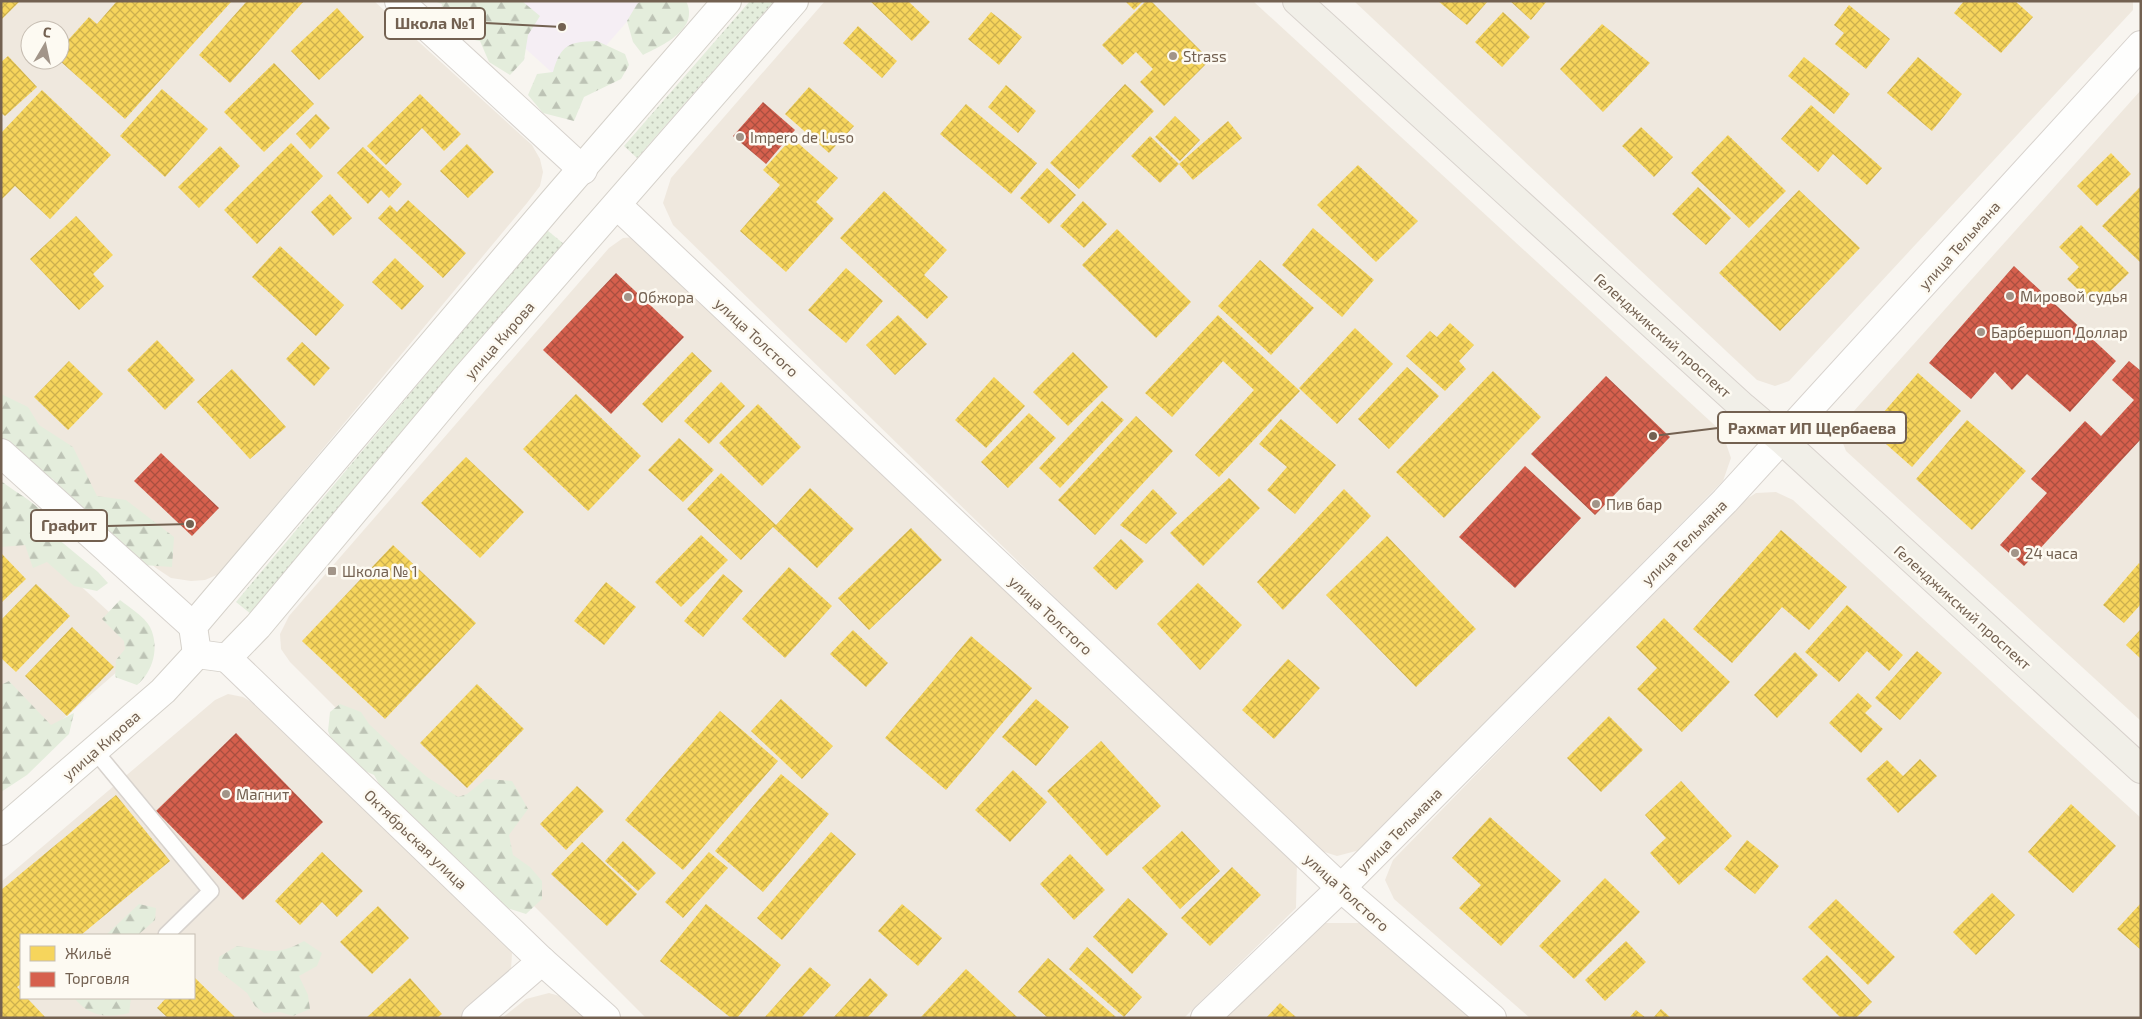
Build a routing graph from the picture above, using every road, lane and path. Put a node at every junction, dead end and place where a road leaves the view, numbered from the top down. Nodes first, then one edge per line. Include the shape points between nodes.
1 (399, 1) edge
2 (727, 1) edge
3 (794, 1) edge
4 (1297, 1) edge
5 (2141, 45) edge
6 (583, 170) junction
7 (617, 205) junction
8 (1782, 440) junction
9 (1, 453) edge
10 (193, 626) junction
11 (197, 654) junction
12 (228, 658) junction
13 (95, 751) junction
14 (2141, 770) edge
15 (1, 831) edge
16 (1341, 888) junction
17 (167, 934) edge
18 (542, 961) junction
19 (476, 1018) edge
20 (606, 1018) edge
21 (1205, 1018) edge
22 (1492, 1018) edge

1 - 6 street
2 - 6 street
3 - 7 street, улица Кирова
4 - 8 main road, Геленджикский проспект
5 - 8 street, улица Тельмана
6 - 10 street
7 - 12 street, улица Кирова via 466,377
7 - 16 street, улица Толстого
8 - 14 main road, Геленджикский проспект
8 - 16 street, улица Тельмана
9 - 10 street
10 - 11 street
11 - 12 street
11 - 13 street, улица Кирова via 163,691
12 - 18 street, Октябрьская улица
13 - 15 street, улица Кирова
13 - 17 lane via 212,891
16 - 21 street, улица Тельмана
16 - 22 street, улица Толстого
18 - 19 street
18 - 20 street, Октябрьская улица

